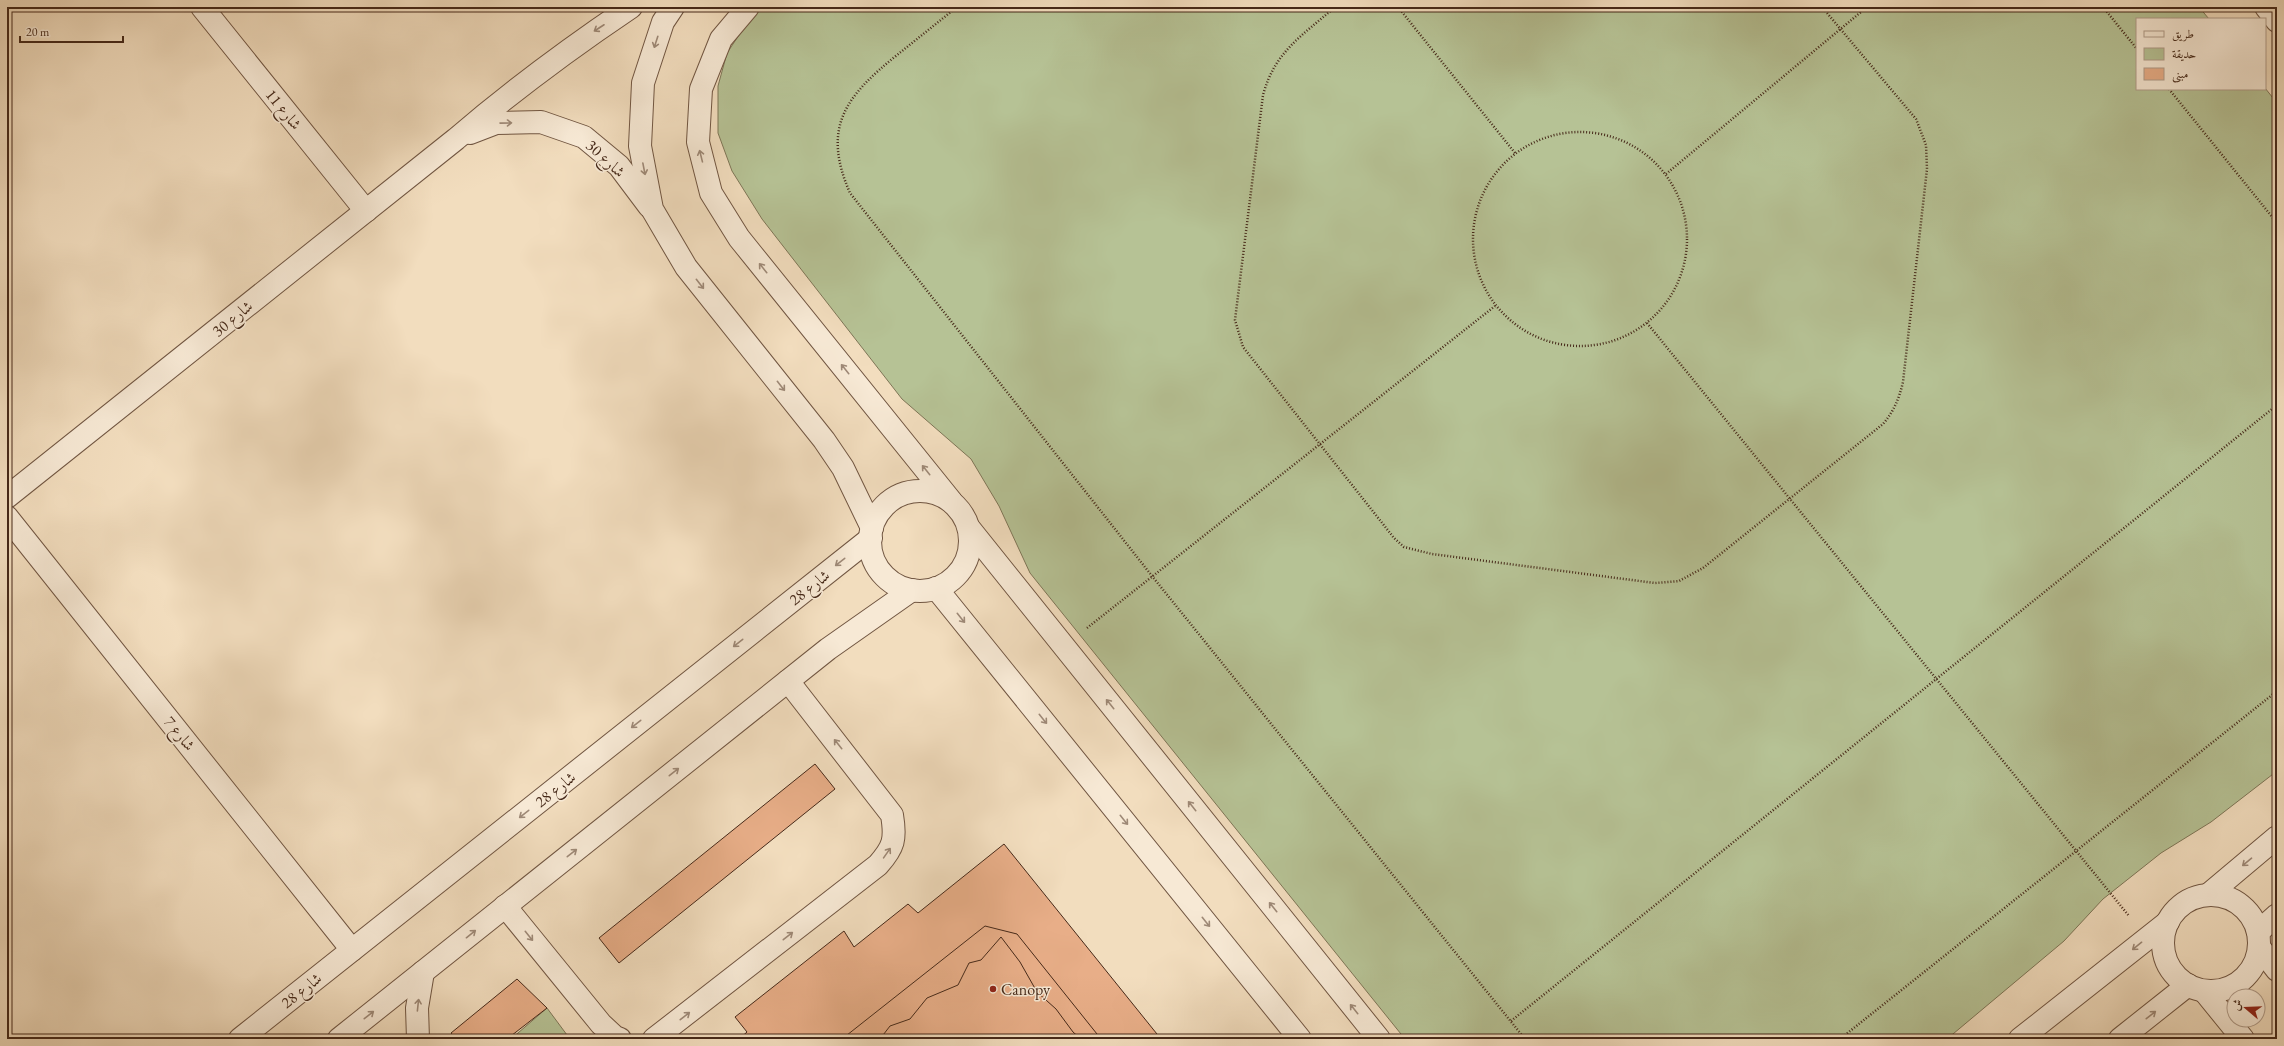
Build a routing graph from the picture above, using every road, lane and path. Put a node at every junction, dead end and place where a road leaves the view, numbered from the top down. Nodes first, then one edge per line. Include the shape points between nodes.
1 (202, 7) edge
2 (631, 7) edge
3 (673, 7) edge
4 (748, 7) edge
5 (957, 7) edge
6 (1335, 7) edge
7 (1398, 7) edge
8 (1822, 7) edge
9 (1867, 7) edge
10 (2103, 7) edge
11 (2266, 7) edge
12 (2277, 21) edge
13 (1840, 30) junction
14 (2136, 48) edge
15 (2170, 90) edge
16 (456, 139) junction
17 (1515, 153) junction
18 (1666, 174) junction
19 (652, 209) junction
20 (366, 211) junction
21 (2277, 223) edge
22 (1495, 306) junction
23 (1648, 323) junction
24 (2277, 405) edge
25 (1320, 444) junction
26 (7, 497) edge
27 (1790, 498) junction
28 (951, 501) junction
29 (7, 516) edge
30 (969, 528) junction
31 (871, 533) junction
32 (1152, 576) junction
33 (936, 588) junction
34 (912, 590) junction
35 (1064, 646) junction
36 (1936, 679) junction
37 (788, 681) junction
38 (2277, 691) edge
39 (2277, 837) edge
40 (2076, 851) junction
41 (2208, 895) junction
42 (505, 906) junction
43 (2277, 916) edge
44 (2168, 922) junction
45 (2147, 938) junction
46 (2258, 940) junction
47 (352, 950) junction
48 (2277, 970) edge
49 (423, 972) junction
50 (2196, 988) junction
51 (1511, 1021) junction
52 (240, 1039) edge
53 (338, 1039) edge
54 (418, 1039) edge
55 (620, 1039) edge
56 (654, 1039) edge
57 (1300, 1039) edge
58 (1379, 1039) edge
59 (1525, 1039) edge
60 (1840, 1039) edge
61 (2020, 1039) edge
62 (2120, 1039) edge
63 (2243, 1039) edge

1 - 20 street, شارع 11
2 -> 16 street, شارع 30 via 566,50
3 -> 19 street via 663,22 643,82 640,146
28 -> 4 street via 739,238 711,193 698,142 701,89 721,40
5 - 32 path via 868,79 854,94 844,112 839,133 838,153 842,174 850,193
6 - 25 path via 1288,48 1276,61 1268,77 1263,96 1235,320 1243,347
7 - 17 path
8 - 13 path
9 - 13 path
10 - 14 path
11 - 12 street
13 - 18 path
13 - 27 path via 1916,119 1926,145 1927,169 1903,382 1899,398 1883,424
15 - 21 path
16 -> 19 street, شارع 30 via 496,123 541,122 584,137 619,166
16 - 20 street, شارع 30
17 - 18 path via 1535,141 1559,133 1583,131 1607,134 1630,143 1650,157
17 - 22 path via 1497,170 1484,191 1473,232 1475,262 1483,285
18 - 23 path via 1678,194 1685,217 1685,264 1664,306
19 -> 31 street via 686,267 824,440 843,468
20 - 26 street, شارع 30
22 - 23 path via 1512,323 1533,336 1556,344 1580,347 1604,344 1627,336
22 - 25 path
23 - 27 path
24 - 36 path
25 - 27 path via 1394,538 1404,547 1432,554 1655,583 1679,581 1691,576
25 - 32 path
27 - 36 path
28 - 30 street via 962,513
28 - 31 street via 936,493 920,490 904,494 889,501 878,514
29 - 47 street, شارع 7
30 - 33 street via 967,558 960,571 950,581
30 - 35 street
31 - 34 street via 873,556 881,572 895,584
31 -> 47 street, شارع 28
32 - 35 path
32 - 51 path
33 - 34 street via 925,591
33 -> 57 street
34 - 37 street via 858,627
58 -> 35 street
36 - 40 path
36 - 51 path
42 -> 37 street
56 -> 37 street via 878,865 890,851 895,833 892,815
38 - 40 path
39 -> 41 street
40 - 45 path
40 - 60 path
41 - 44 street via 2192,899 2178,908
41 - 46 street via 2225,897 2240,904 2251,916
49 -> 42 street
42 -> 55 street via 601,1024
43 - 46 street
44 - 45 street
44 - 50 street via 2163,946 2165,958 2174,974
45 -> 61 street
46 - 48 street
46 - 50 street via 2255,962 2246,975 2234,985 2220,990
47 - 52 street, شارع 28
53 -> 49 street
54 -> 49 street via 417,1008
62 -> 50 street
50 - 63 street
51 - 59 path

